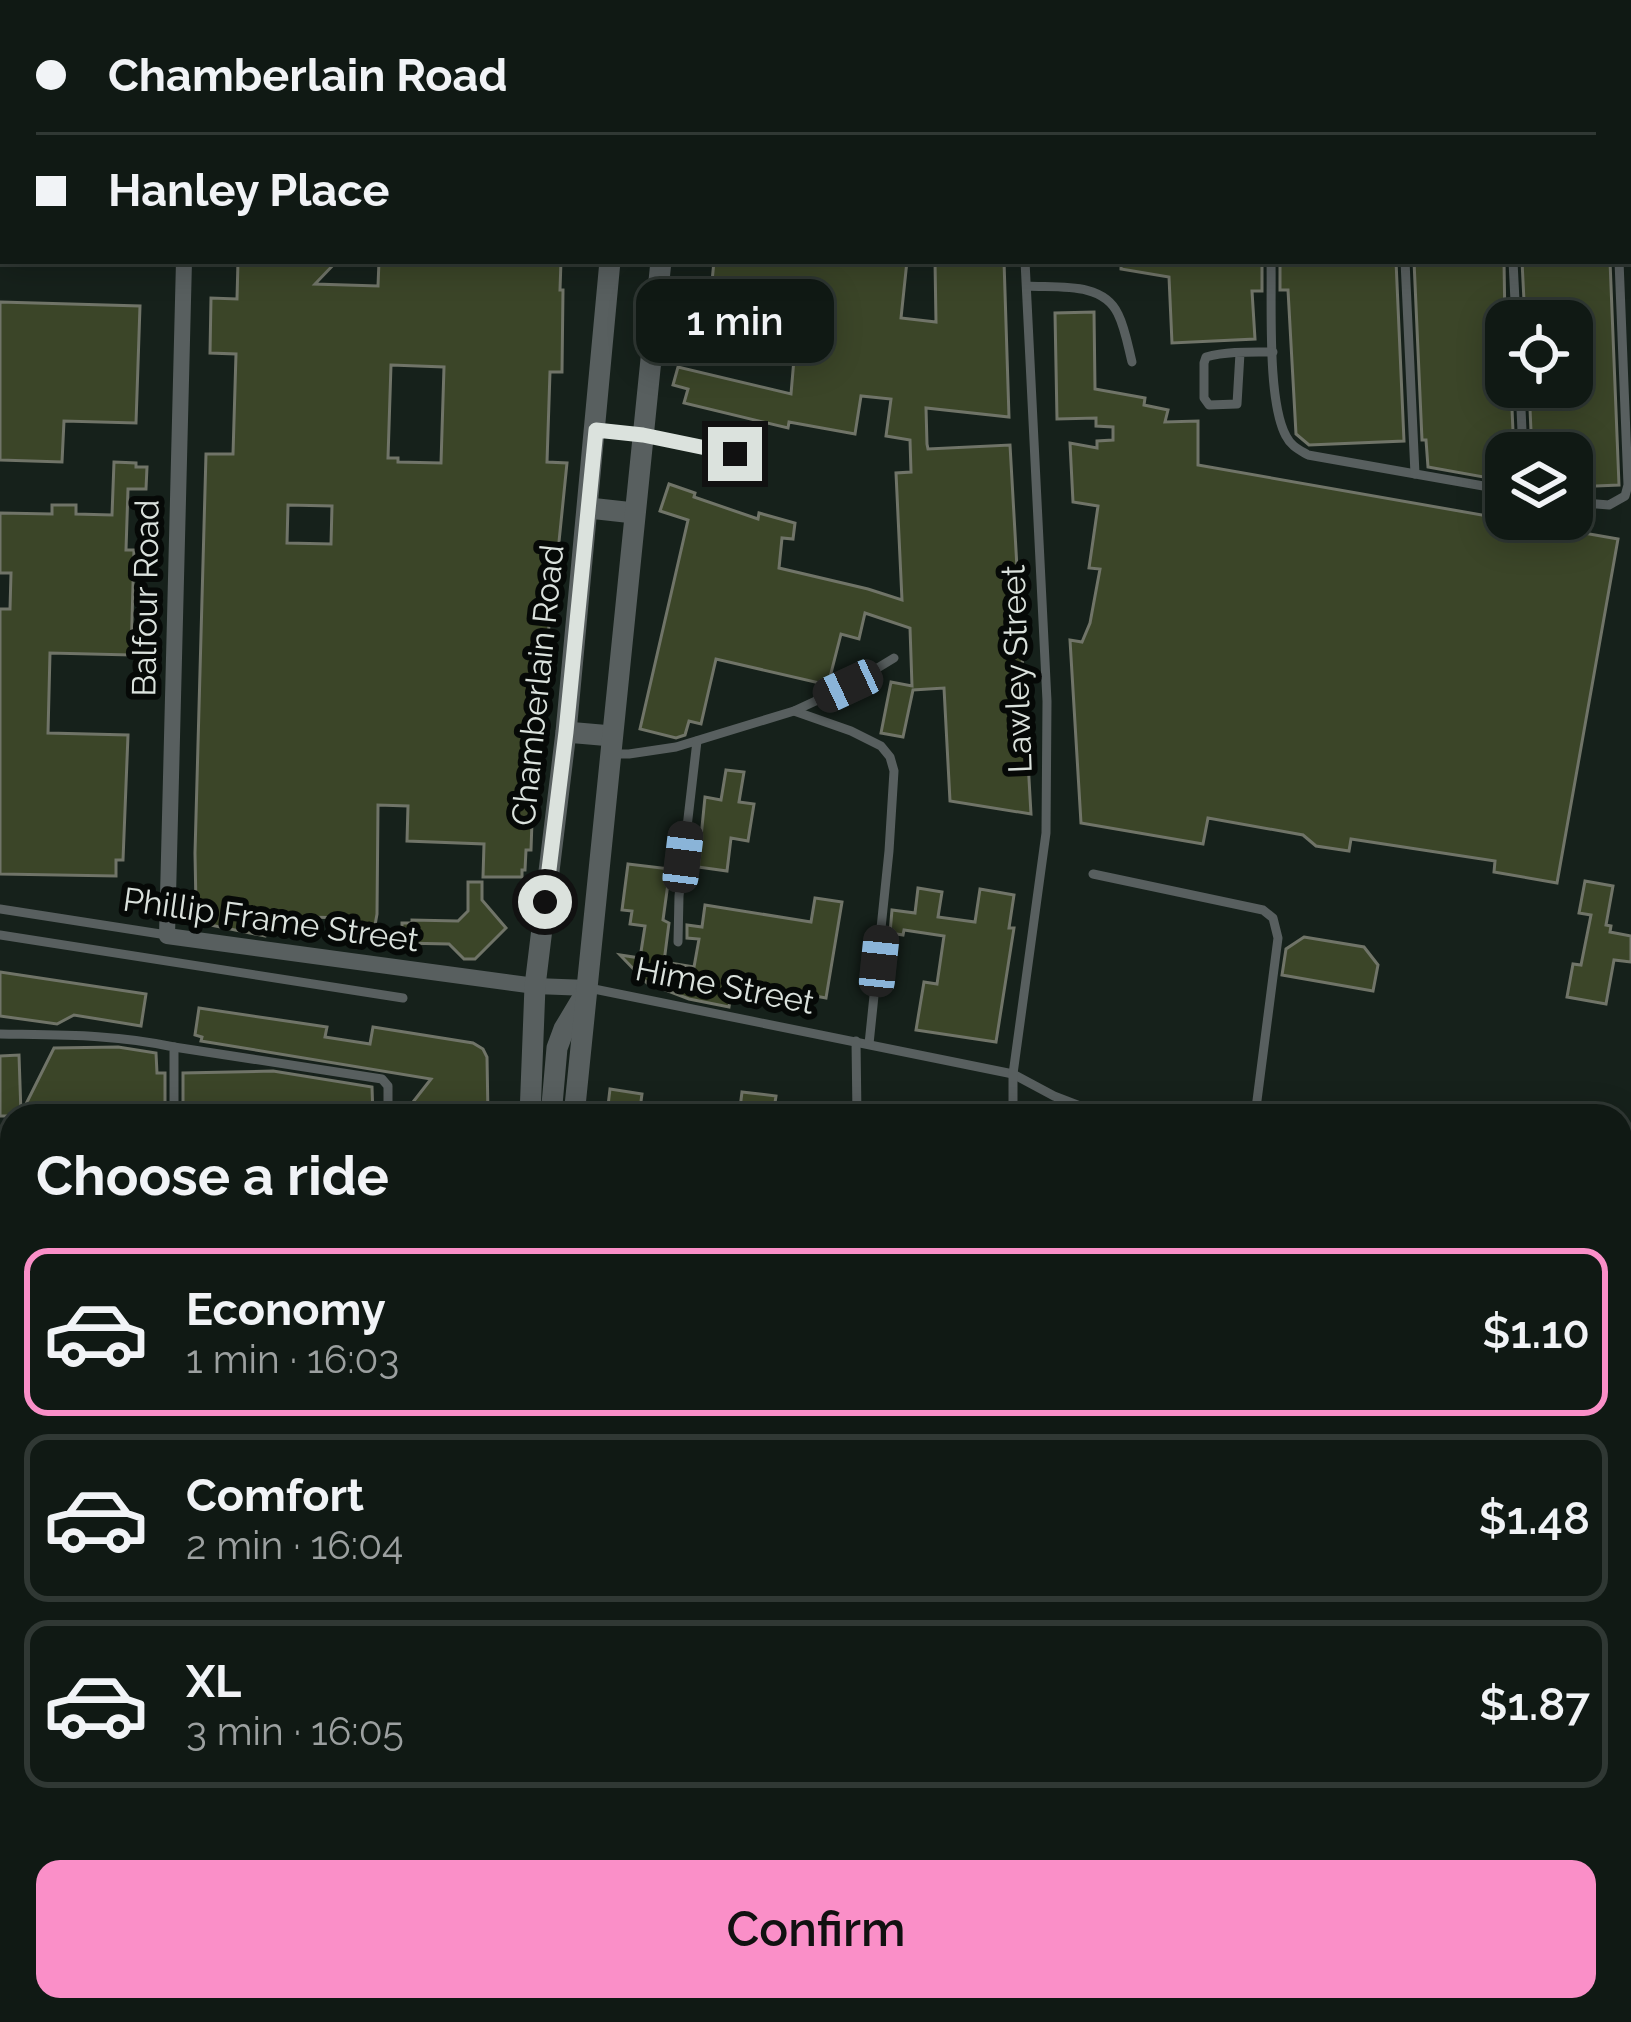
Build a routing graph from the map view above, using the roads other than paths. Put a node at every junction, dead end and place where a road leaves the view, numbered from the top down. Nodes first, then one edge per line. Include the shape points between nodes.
1 (184, 264) edge
2 (610, 264) edge
3 (661, 264) edge
4 (1025, 264) edge
5 (1271, 264) edge
6 (1405, 264) edge
7 (1513, 264) edge
8 (1618, 264) edge
9 (1027, 286) junction
10 (1515, 300) edge
11 (1274, 352) junction
12 (1240, 353) junction
13 (1132, 362) dead end
14 (596, 430) junction
15 (643, 435) junction
16 (735, 454) dead end
17 (1415, 474) junction
18 (1485, 486) edge
19 (1593, 504) edge
20 (589, 508) junction
21 (634, 513) junction
22 (894, 658) dead end
23 (794, 711) junction
24 (566, 732) junction
25 (697, 741) junction
26 (611, 745) junction
27 (1093, 874) dead end
28 (0, 909) edge
29 (0, 934) edge
30 (167, 936) junction
31 (678, 942) dead end
32 (535, 986) junction
33 (588, 988) junction
34 (403, 998) dead end
35 (0, 1034) edge
36 (856, 1041) junction
37 (869, 1044) junction
38 (174, 1046) junction
39 (1013, 1074) junction
40 (174, 1104) edge
41 (388, 1104) edge
42 (530, 1104) edge
43 (552, 1104) edge
44 (575, 1104) edge
45 (857, 1104) edge
46 (1013, 1104) edge
47 (1075, 1104) edge
48 (1257, 1104) edge
49 (525, 2022) edge
50 (549, 2022) edge

1 - 30 street, Balfour Road
2 - 14 street, Chamberlain Road
3 - 15 street
4 - 9 lane, Lawley Street
5 - 11 lane
6 - 17 lane
7 - 10 lane
8 - 19 lane via 1628,485 1609,505
9 - 13 lane via 1105,297 1119,315
9 - 39 lane, Lawley Street via 1046,833
11 - 12 lane
11 - 17 lane via 1275,393 1292,446
12 - 12 lane via 1206,358 1209,406 1238,404
14 - 15 lane
14 - 20 street, Chamberlain Road
15 - 16 lane
15 - 21 street
17 - 18 lane
20 - 21 street
20 - 24 street, Chamberlain Road
21 - 26 street
22 - 23 lane
23 - 25 lane
23 - 37 lane via 881,746 894,771
24 - 26 street
24 - 32 street, Chamberlain Road
25 - 26 lane via 629,754
25 - 31 lane
26 - 33 street
27 - 48 lane via 1273,918 1278,938
28 - 30 lane, Phillip Frame Street
29 - 34 lane
30 - 32 street, Phillip Frame Street
32 - 33 street, Hime Street
32 - 42 street, Chamberlain Road
33 - 36 lane, Hime Street
33 - 43 street via 557,1048
33 - 44 street
35 - 38 lane
36 - 37 lane, Hime Street
36 - 45 lane
37 - 39 lane, Hime Street
38 - 40 lane
38 - 41 lane via 382,1079
39 - 46 lane, Lawley Street
39 - 47 lane, Hime Street
49 - 50 street

